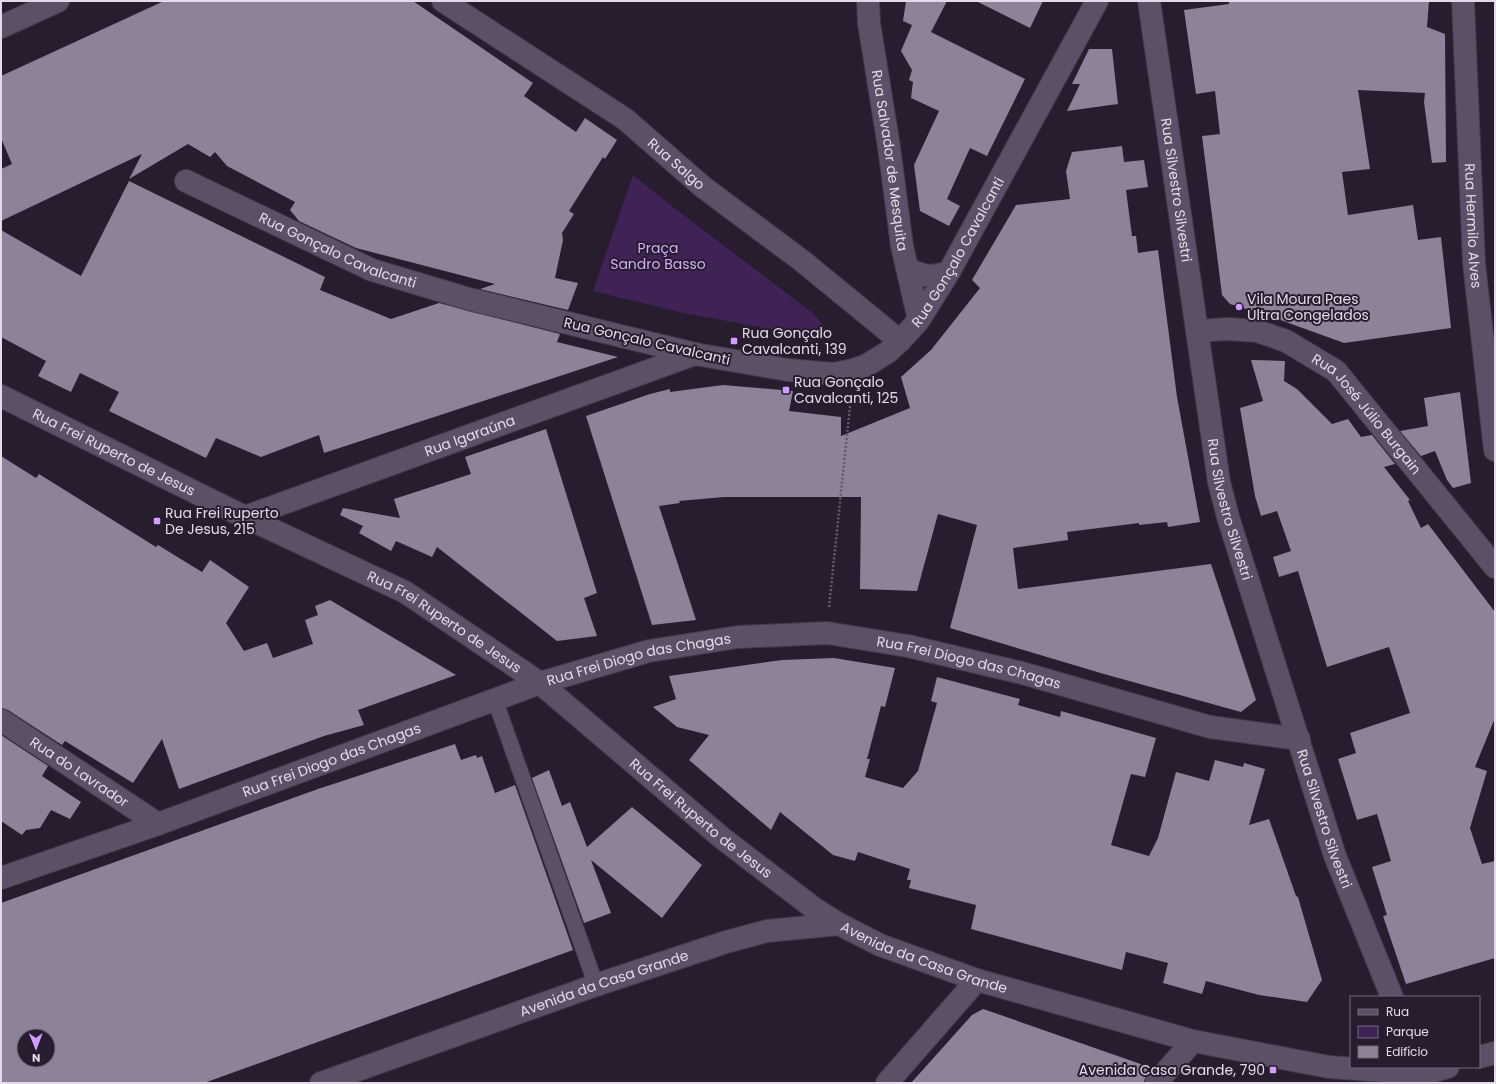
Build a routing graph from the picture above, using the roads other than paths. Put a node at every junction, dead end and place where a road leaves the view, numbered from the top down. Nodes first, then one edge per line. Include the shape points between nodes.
1 (58, 1) edge
2 (443, 1) edge
3 (868, 1) edge
4 (1097, 1) edge
5 (1149, 1) edge
6 (1463, 1) edge
7 (1, 27) edge
8 (186, 181) dead end
9 (908, 268) junction
10 (949, 272) junction
11 (919, 320) junction
12 (1198, 331) junction
13 (900, 341) junction
14 (694, 354) junction
15 (1, 396) edge
16 (1495, 450) edge
17 (245, 517) junction
18 (1495, 567) edge
19 (540, 683) junction
20 (495, 700) junction
21 (1, 720) edge
22 (1299, 739) junction
23 (158, 824) junction
24 (1, 878) edge
25 (839, 924) junction
26 (977, 980) junction
27 (596, 985) junction
28 (1392, 996) edge
29 (1193, 1040) junction
30 (1495, 1053) edge
31 (1480, 1058) edge
32 (1445, 1068) edge
33 (1422, 1075) edge
34 (321, 1083) edge
35 (887, 1083) edge
36 (1156, 1083) edge

1 - 7 street
2 - 13 street, Rua Salgo via 625,119 703,187 801,260
3 - 9 street, Rua Salvador de Mesquita via 869,23 902,246
4 - 10 street, Rua Gonçalo Cavalcanti
5 - 12 street, Rua Silvestro Silvestri
6 - 16 street, Rua Hermilo Alves via 1474,263
8 - 14 street, Rua Gonçalo Cavalcanti via 372,270 469,299
9 - 10 street via 921,276 936,276
9 - 11 street, Rua Salvador de Mesquita
10 - 11 street, Rua Gonçalo Cavalcanti
11 - 13 street, Rua Gonçalo Cavalcanti
12 - 18 street, Rua José Júlio Burgain via 1228,329 1257,332 1286,341 1336,371
12 - 22 street, Rua Silvestro Silvestri via 1219,482
13 - 14 street, Rua Gonçalo Cavalcanti via 882,355 853,370 833,374 788,370
14 - 17 street, Rua Igaraúna
15 - 17 street, Rua Frei Ruperto de Jesus
17 - 19 street, Rua Frei Ruperto de Jesus via 405,592
19 - 20 street, Rua Frei Diogo das Chagas
19 - 22 street, Rua Frei Diogo das Chagas via 649,651 738,637 827,633 908,646 1022,673 1210,727
19 - 25 street, Rua Frei Ruperto de Jesus via 722,838 815,909
20 - 23 street, Rua Frei Diogo das Chagas
20 - 27 lane
21 - 23 street, Rua do Lavrador
22 - 28 street, Rua Silvestro Silvestri via 1335,856
23 - 24 street, Rua Frei Diogo das Chagas
25 - 26 street, Avenida da Casa Grande via 880,945
25 - 27 street, Avenida da Casa Grande via 767,931 746,936 663,961
26 - 29 street, Avenida da Casa Grande
26 - 35 street
27 - 34 street, Avenida da Casa Grande
29 - 33 street, Avenida da Casa Grande via 1329,1067
29 - 36 street
30 - 31 street
32 - 33 street, Avenida da Casa Grande

